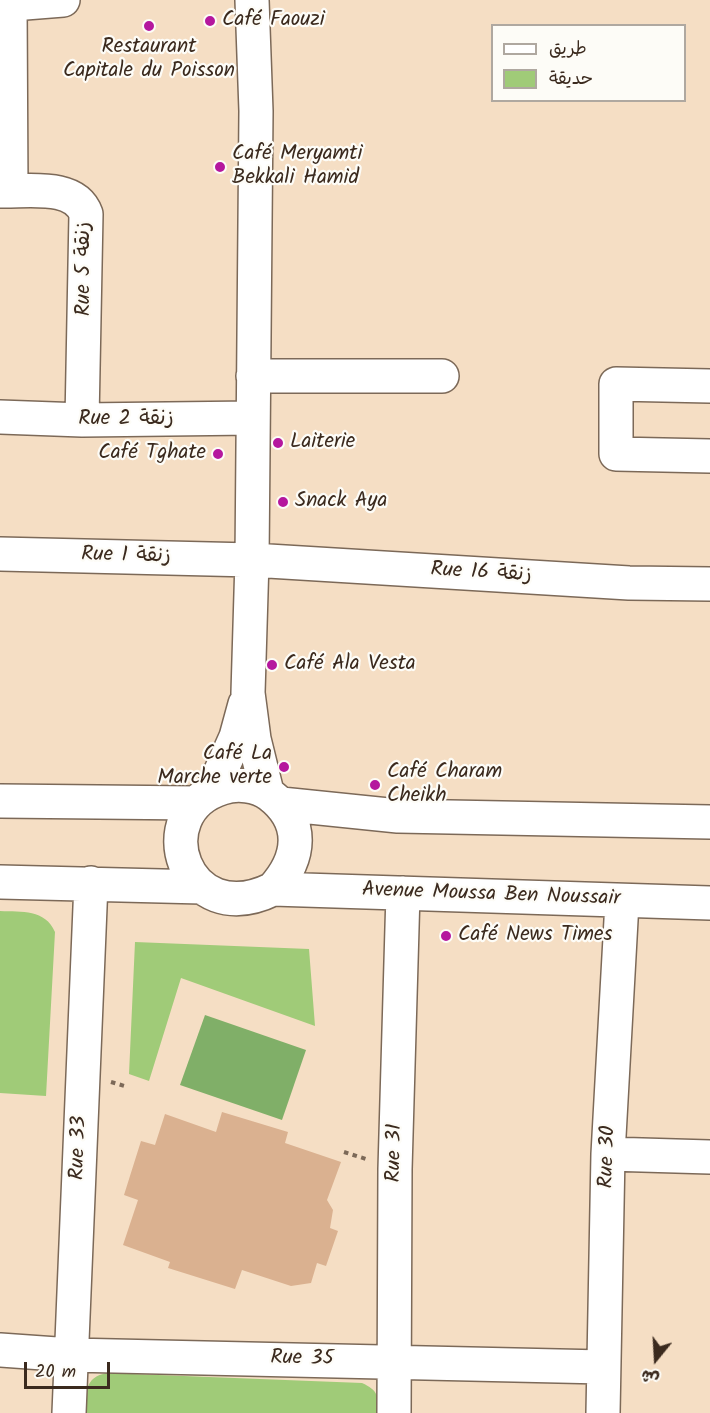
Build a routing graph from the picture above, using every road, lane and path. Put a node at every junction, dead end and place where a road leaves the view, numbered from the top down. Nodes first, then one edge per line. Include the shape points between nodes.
1 (63, 0) edge
2 (252, 0) edge
3 (5, 4) edge
4 (6, 191) edge
5 (253, 376) junction
6 (442, 376) dead end
7 (710, 386) edge
8 (0, 417) edge
9 (253, 418) junction
10 (82, 420) junction
11 (710, 456) edge
12 (0, 554) edge
13 (252, 560) junction
14 (710, 584) edge
15 (248, 693) junction
16 (204, 797) junction
17 (274, 798) junction
18 (0, 801) edge
19 (710, 822) edge
20 (0, 882) edge
21 (91, 883) junction
22 (202, 887) junction
23 (273, 889) junction
24 (403, 893) junction
25 (622, 902) junction
26 (710, 903) edge
27 (608, 1154) junction
28 (710, 1158) edge
29 (0, 1350) edge
30 (71, 1355) junction
31 (394, 1362) junction
32 (603, 1367) junction
33 (69, 1413) edge
34 (394, 1413) edge
35 (603, 1413) edge

1 - 3 street
2 - 5 street via 256,111
3 - 4 street
4 - 10 street, Rue 5 زنقة via 72,196 82,203 86,214
5 - 6 street
5 - 9 street
7 - 11 street via 616,384 616,454
8 - 10 street, Rue 2 زنقة
9 - 10 street, Rue 2 زنقة
9 - 13 street
12 - 13 street, Rue 1 زنقة
13 - 14 street, Rue 16 زنقة
13 - 15 street
15 - 16 street via 236,737
15 - 17 street via 254,739
16 - 17 street via 230,785 249,786
16 - 18 street
16 - 22 street via 186,818 180,837 189,873
17 - 19 street via 398,816
17 - 23 street via 291,820 296,839 294,858
20 - 21 street
21 - 22 street
21 - 30 street, Rue 33
22 - 23 street via 218,897 237,900
23 - 24 street, Avenue Moussa Ben Noussair
24 - 25 street, Avenue Moussa Ben Noussair
24 - 31 street, Rue 31
25 - 26 street, Avenue Moussa Ben Noussair
25 - 27 street, Rue 30
27 - 28 street
27 - 32 street, Rue 30
29 - 30 street, Rue 35
30 - 31 street, Rue 35
30 - 33 street, Rue 33
31 - 32 street, Rue 35
31 - 34 street, Rue 31
32 - 35 street, Rue 30

